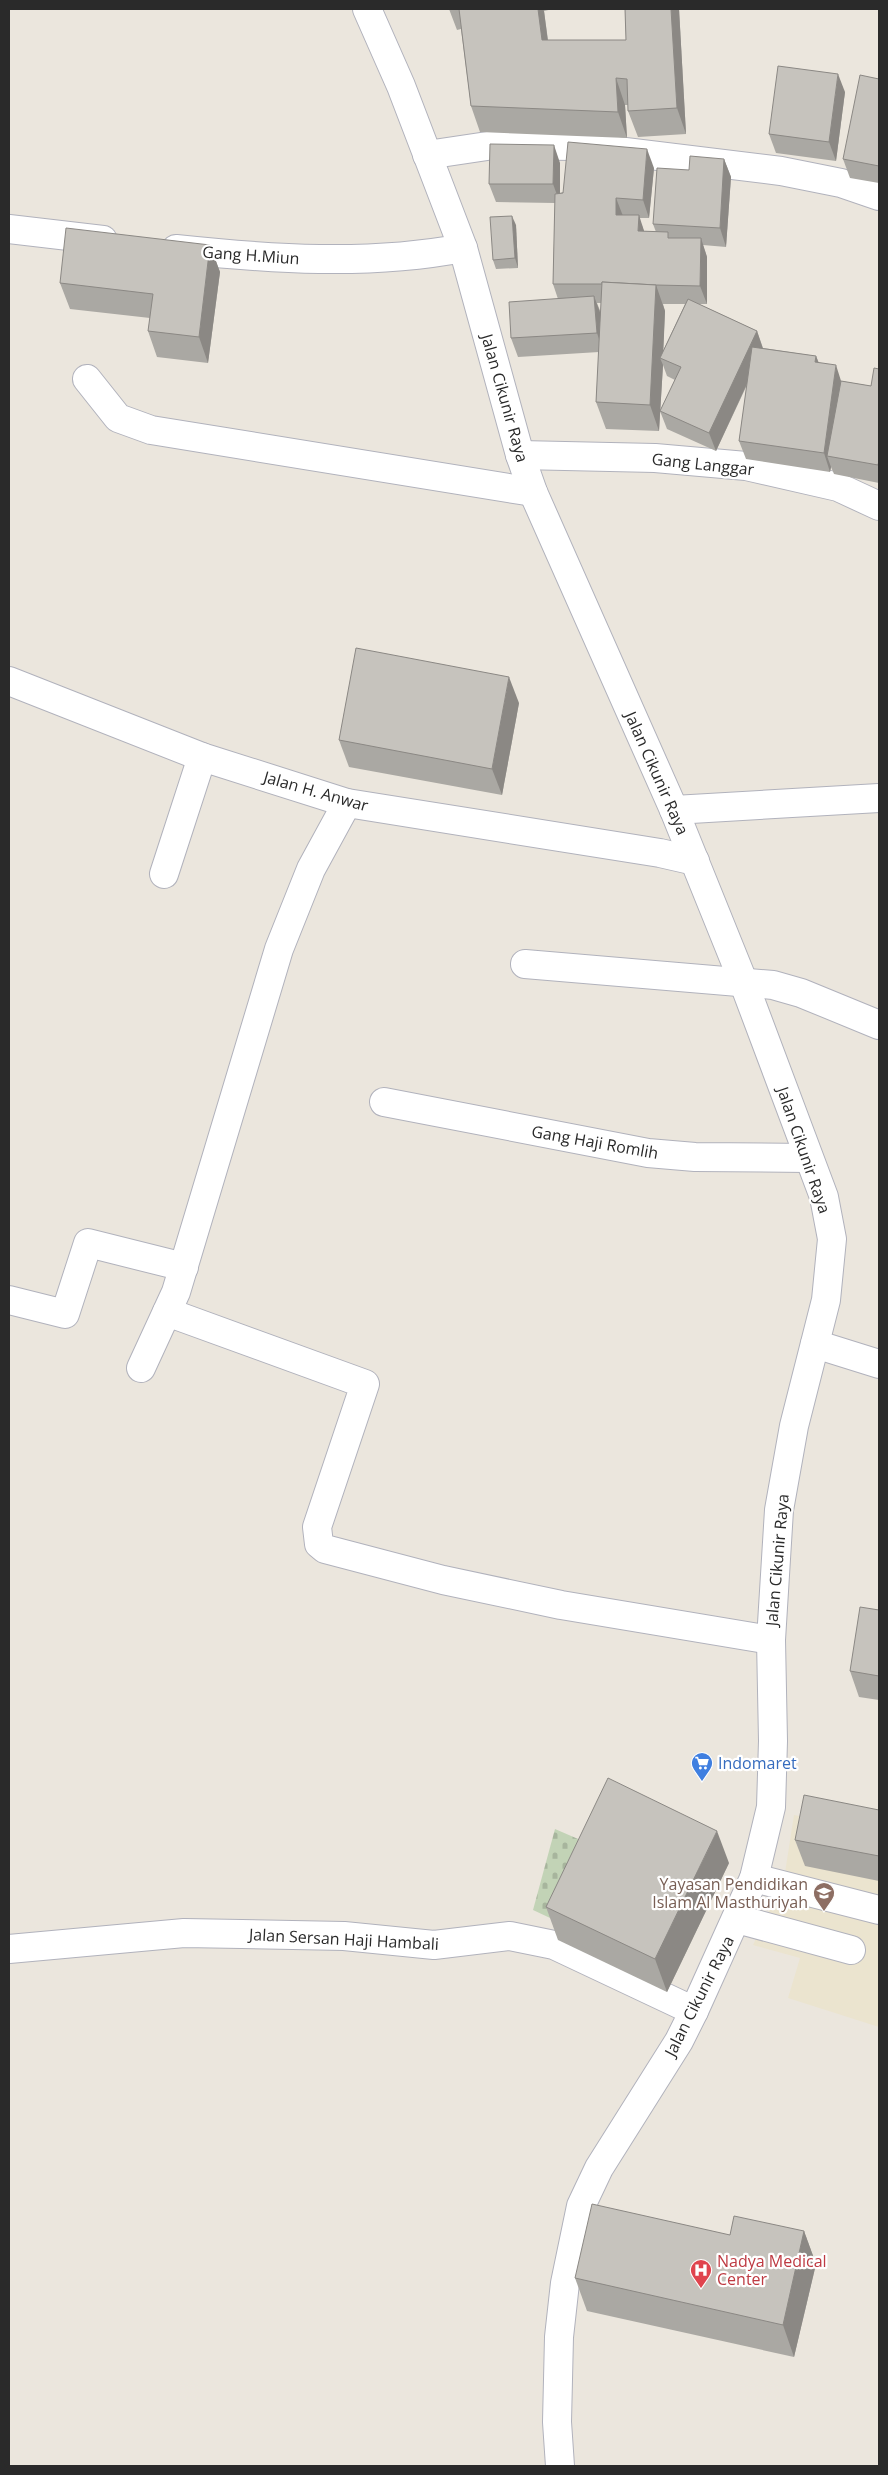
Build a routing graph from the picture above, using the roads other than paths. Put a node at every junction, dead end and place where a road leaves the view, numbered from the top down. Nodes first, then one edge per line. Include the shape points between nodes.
1 (367, 9) edge
2 (427, 155) junction
3 (879, 196) edge
4 (9, 229) edge
5 (124, 243) edge
6 (152, 246) edge
7 (463, 248) junction
8 (87, 379) dead end
9 (520, 455) junction
10 (533, 492) junction
11 (879, 506) edge
12 (9, 681) edge
13 (202, 757) junction
14 (879, 798) edge
15 (347, 803) junction
16 (674, 810) junction
17 (695, 861) junction
18 (164, 874) dead end
19 (525, 964) dead end
20 (742, 981) junction
21 (879, 1025) edge
22 (384, 1102) dead end
23 (808, 1158) junction
24 (184, 1267) junction
25 (9, 1300) edge
26 (166, 1312) junction
27 (815, 1344) junction
28 (879, 1364) edge
29 (141, 1368) dead end
30 (771, 1640) junction
31 (754, 1878) junction
32 (879, 1910) edge
33 (737, 1919) junction
34 (9, 1949) edge
35 (851, 1950) dead end
36 (694, 2011) junction
37 (560, 2466) edge

1 - 2 street, Jalan Cikunir Raya via 402,86
2 - 3 street via 494,145 576,146 781,171 841,183
2 - 7 street, Jalan Cikunir Raya
4 - 5 street
6 - 7 street, Gang H.Miun via 250,256 333,259 381,258
7 - 9 street, Jalan Cikunir Raya
8 - 10 street via 118,418 151,430
9 - 10 street, Jalan Cikunir Raya
9 - 11 street, Gang Langgar via 655,458 746,466 838,487
10 - 16 street, Jalan Cikunir Raya
12 - 13 street, Jalan H. Anwar
13 - 15 street, Jalan H. Anwar
13 - 18 street
14 - 16 street
15 - 17 street, Jalan H. Anwar
15 - 24 street via 311,869 279,949
16 - 17 street, Jalan Cikunir Raya
17 - 20 street, Jalan Cikunir Raya
19 - 20 street
20 - 21 street via 801,993
20 - 23 street, Jalan Cikunir Raya
22 - 23 street, Gang Haji Romlih via 648,1153 695,1157
23 - 27 street, Jalan Cikunir Raya via 824,1197 832,1239 826,1300
24 - 25 street via 88,1243 65,1314
24 - 26 street
26 - 29 street
26 - 30 street via 364,1384 317,1528 319,1544 325,1549 443,1580 561,1605
27 - 28 street
27 - 30 street, Jalan Cikunir Raya via 794,1426 779,1510
30 - 31 street, Jalan Cikunir Raya via 773,1741 770,1807
31 - 32 street
31 - 33 street, Jalan Cikunir Raya
33 - 35 street
33 - 36 street, Jalan Cikunir Raya
34 - 36 street, Jalan Sersan Haji Hambali via 184,1933 344,1936 434,1946 510,1936 554,1946
36 - 37 street, Jalan Cikunir Raya via 599,2168 581,2206 565,2283 559,2337 557,2422

